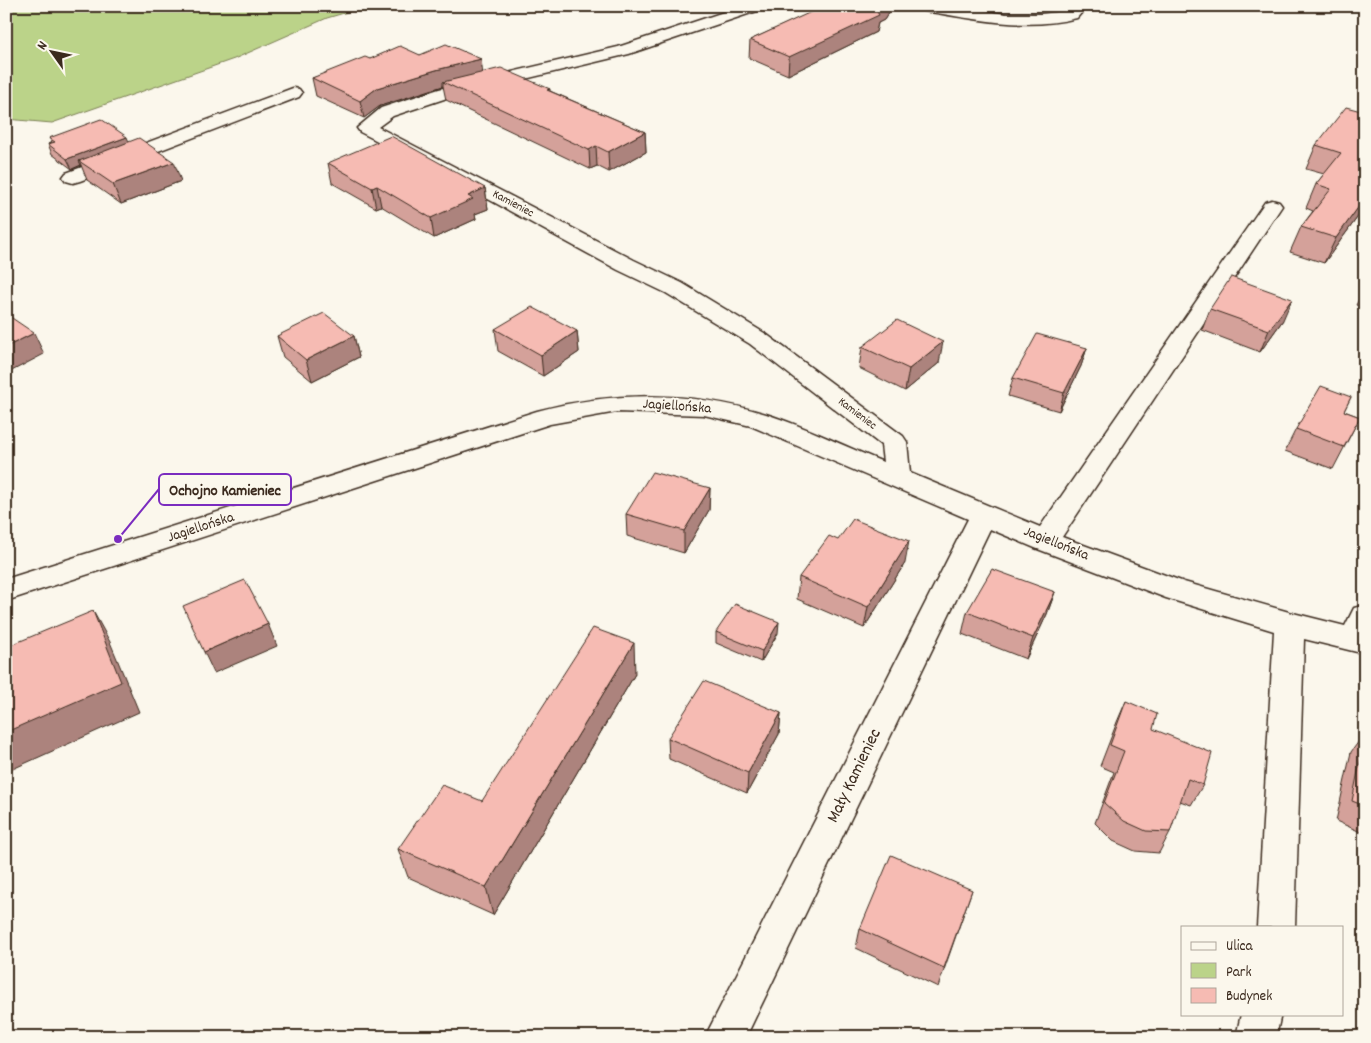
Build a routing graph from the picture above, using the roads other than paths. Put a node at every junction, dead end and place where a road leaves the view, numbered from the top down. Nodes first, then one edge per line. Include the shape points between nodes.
1 (758, 6) edge
2 (924, 6) edge
3 (1080, 6) edge
4 (293, 93) dead end
5 (73, 177) dead end
6 (1272, 206) dead end
7 (897, 479) junction
8 (984, 514) junction
9 (1045, 540) junction
10 (6, 590) edge
11 (1289, 624) junction
12 (1361, 632) edge
13 (1276, 926) edge
14 (1260, 1016) edge
15 (725, 1037) edge
16 (1256, 1037) edge

1 - 7 street, Kamieniec via 623,51 445,93 387,112 366,128 674,288 758,339 894,442
2 - 3 street via 1006,19 1040,19 1072,15
4 - 5 street
6 - 9 street
7 - 8 street, Jagiellońska
7 - 10 street, Jagiellońska via 759,420 704,407 617,404 546,418
8 - 9 street, Jagiellońska
8 - 15 street, Mały Kamieniec
9 - 11 street, Jagiellońska via 1176,590
11 - 12 street, Jagiellońska
11 - 13 street
14 - 16 street

